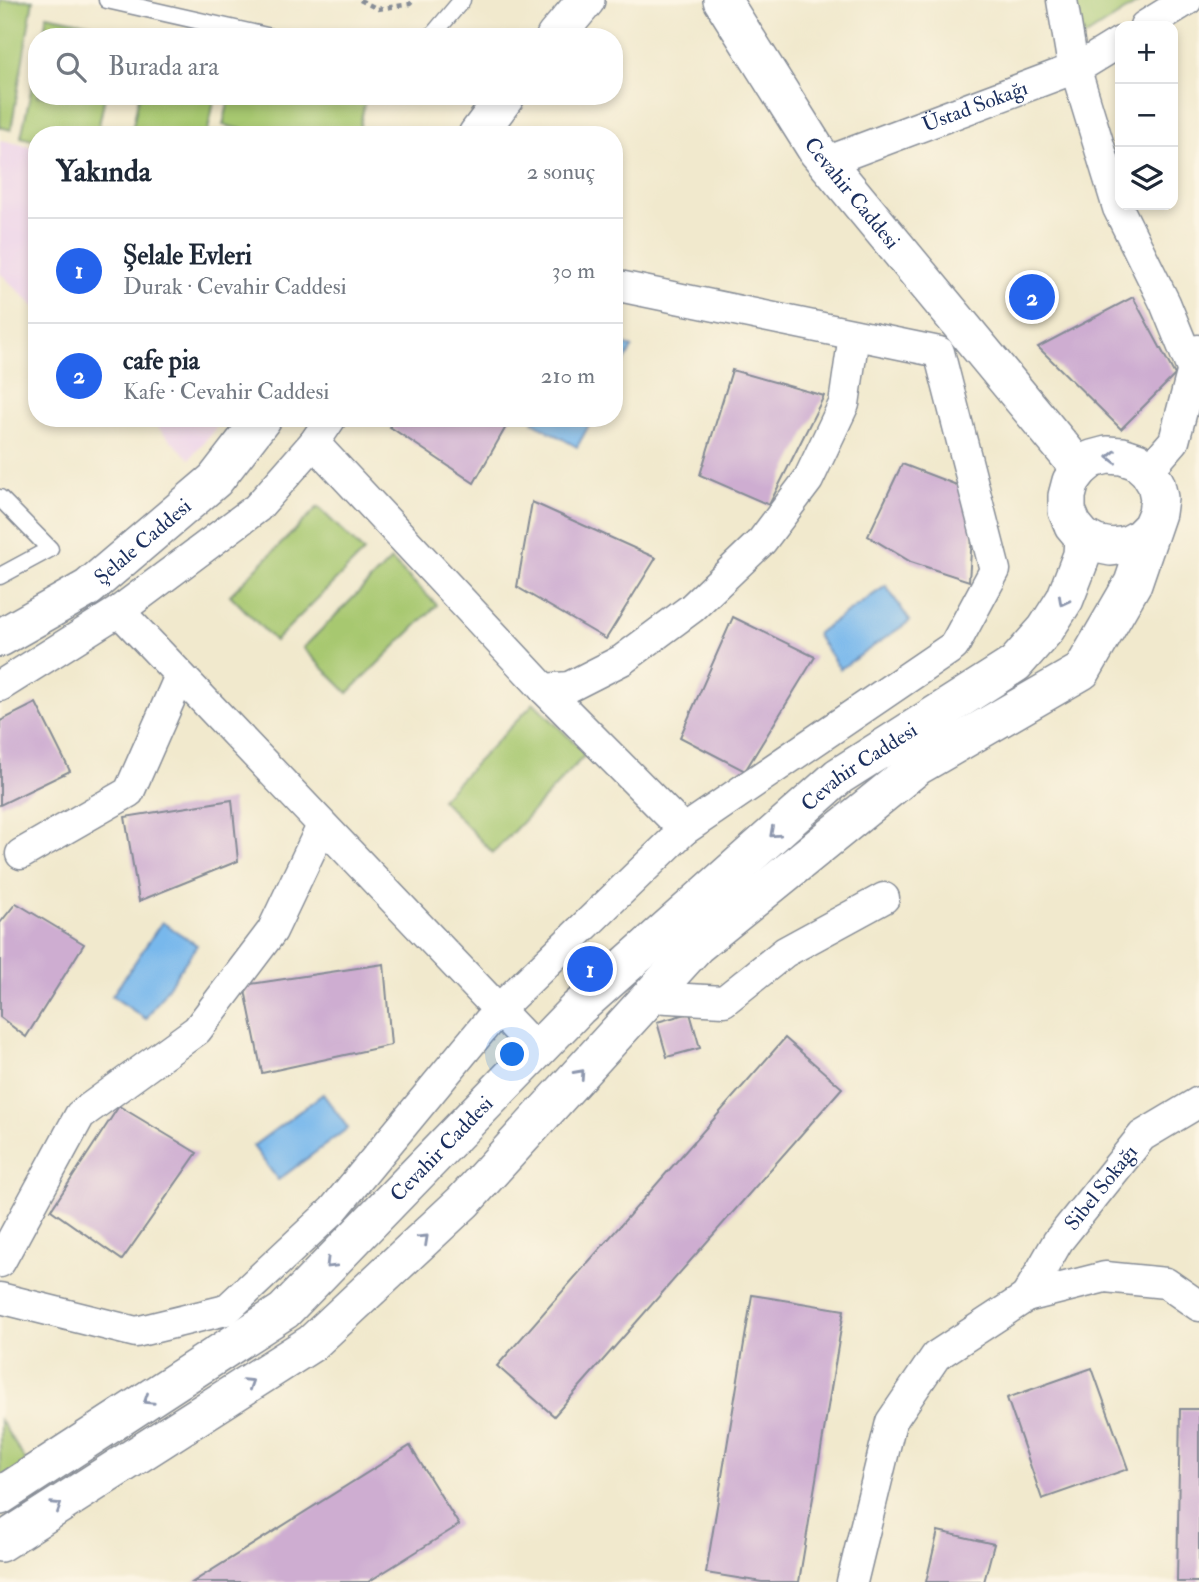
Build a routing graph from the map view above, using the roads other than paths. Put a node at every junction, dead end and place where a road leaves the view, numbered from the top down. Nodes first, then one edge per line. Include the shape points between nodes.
1 (107, 0) edge
2 (462, 0) edge
3 (586, 0) edge
4 (722, 0) edge
5 (1062, 0) edge
6 (1186, 0) edge
7 (1153, 21) edge
8 (231, 28) edge
9 (439, 28) edge
10 (563, 28) edge
11 (1115, 44) edge
12 (1075, 68) junction
13 (494, 105) edge
14 (482, 126) edge
15 (826, 162) junction
16 (623, 287) edge
17 (854, 335) junction
18 (1197, 361) edge
19 (255, 427) edge
20 (325, 427) edge
21 (314, 443) junction
22 (1080, 468) junction
23 (1148, 471) junction
24 (0, 498) edge
25 (1157, 513) junction
26 (1083, 537) junction
27 (0, 576) edge
28 (119, 611) junction
29 (0, 638) edge
30 (180, 676) junction
31 (0, 686) edge
32 (544, 689) junction
33 (322, 825) junction
34 (684, 830) junction
35 (21, 854) dead end
36 (884, 898) dead end
37 (650, 997) junction
38 (498, 1010) junction
39 (537, 1050) junction
40 (1199, 1102) edge
41 (0, 1262) edge
42 (1026, 1297) junction
43 (0, 1298) edge
44 (1199, 1306) edge
45 (0, 1496) edge
46 (0, 1543) edge
47 (852, 1582) edge

1 - 8 lane
2 - 9 lane
3 - 10 street
4 - 15 street, Cevahir Caddesi
5 - 12 street
6 - 7 street
11 - 12 street, Üstad Sokağı
12 - 15 street, Üstad Sokağı
12 - 18 street via 1118,208
13 - 14 street
15 - 22 street, Cevahir Caddesi
16 - 17 street
17 - 32 street via 844,404 808,480 762,541 692,608 622,660 569,687
17 - 34 street via 939,352 995,570 954,646
18 - 23 street via 1174,441
19 - 29 street, Şelale Caddesi via 215,480 88,589
20 - 21 street
21 - 28 street via 257,508
21 - 32 street
23 -> 22 street via 1129,458 1107,455
22 - 26 street via 1070,481 1067,511
23 - 25 street, Cevahir Caddesi via 1159,498
24 - 27 lane via 50,549
25 - 26 street via 1151,527 1126,545 1111,547
25 - 37 street, Cevahir Caddesi via 1133,583 1082,671 918,766 696,946
26 -> 39 street, Cevahir Caddesi via 1082,555 1065,599 1015,664 839,776 578,1008
28 - 30 street
28 - 31 street
30 - 33 street
30 - 35 street via 128,792
32 - 34 street
33 - 38 street
33 - 41 street via 272,930 197,1030 80,1115
34 - 38 street
36 - 37 street via 785,952 724,1002
46 -> 37 street, Cevahir Caddesi via 312,1343 463,1202
38 - 39 street
38 - 43 street via 333,1210 226,1310 136,1332
39 -> 45 street, Cevahir Caddesi via 284,1311
40 - 42 street, Sibel Sokağı via 1142,1136 1058,1241
42 - 44 street via 1105,1278 1166,1283
42 - 47 street via 936,1356 891,1422

